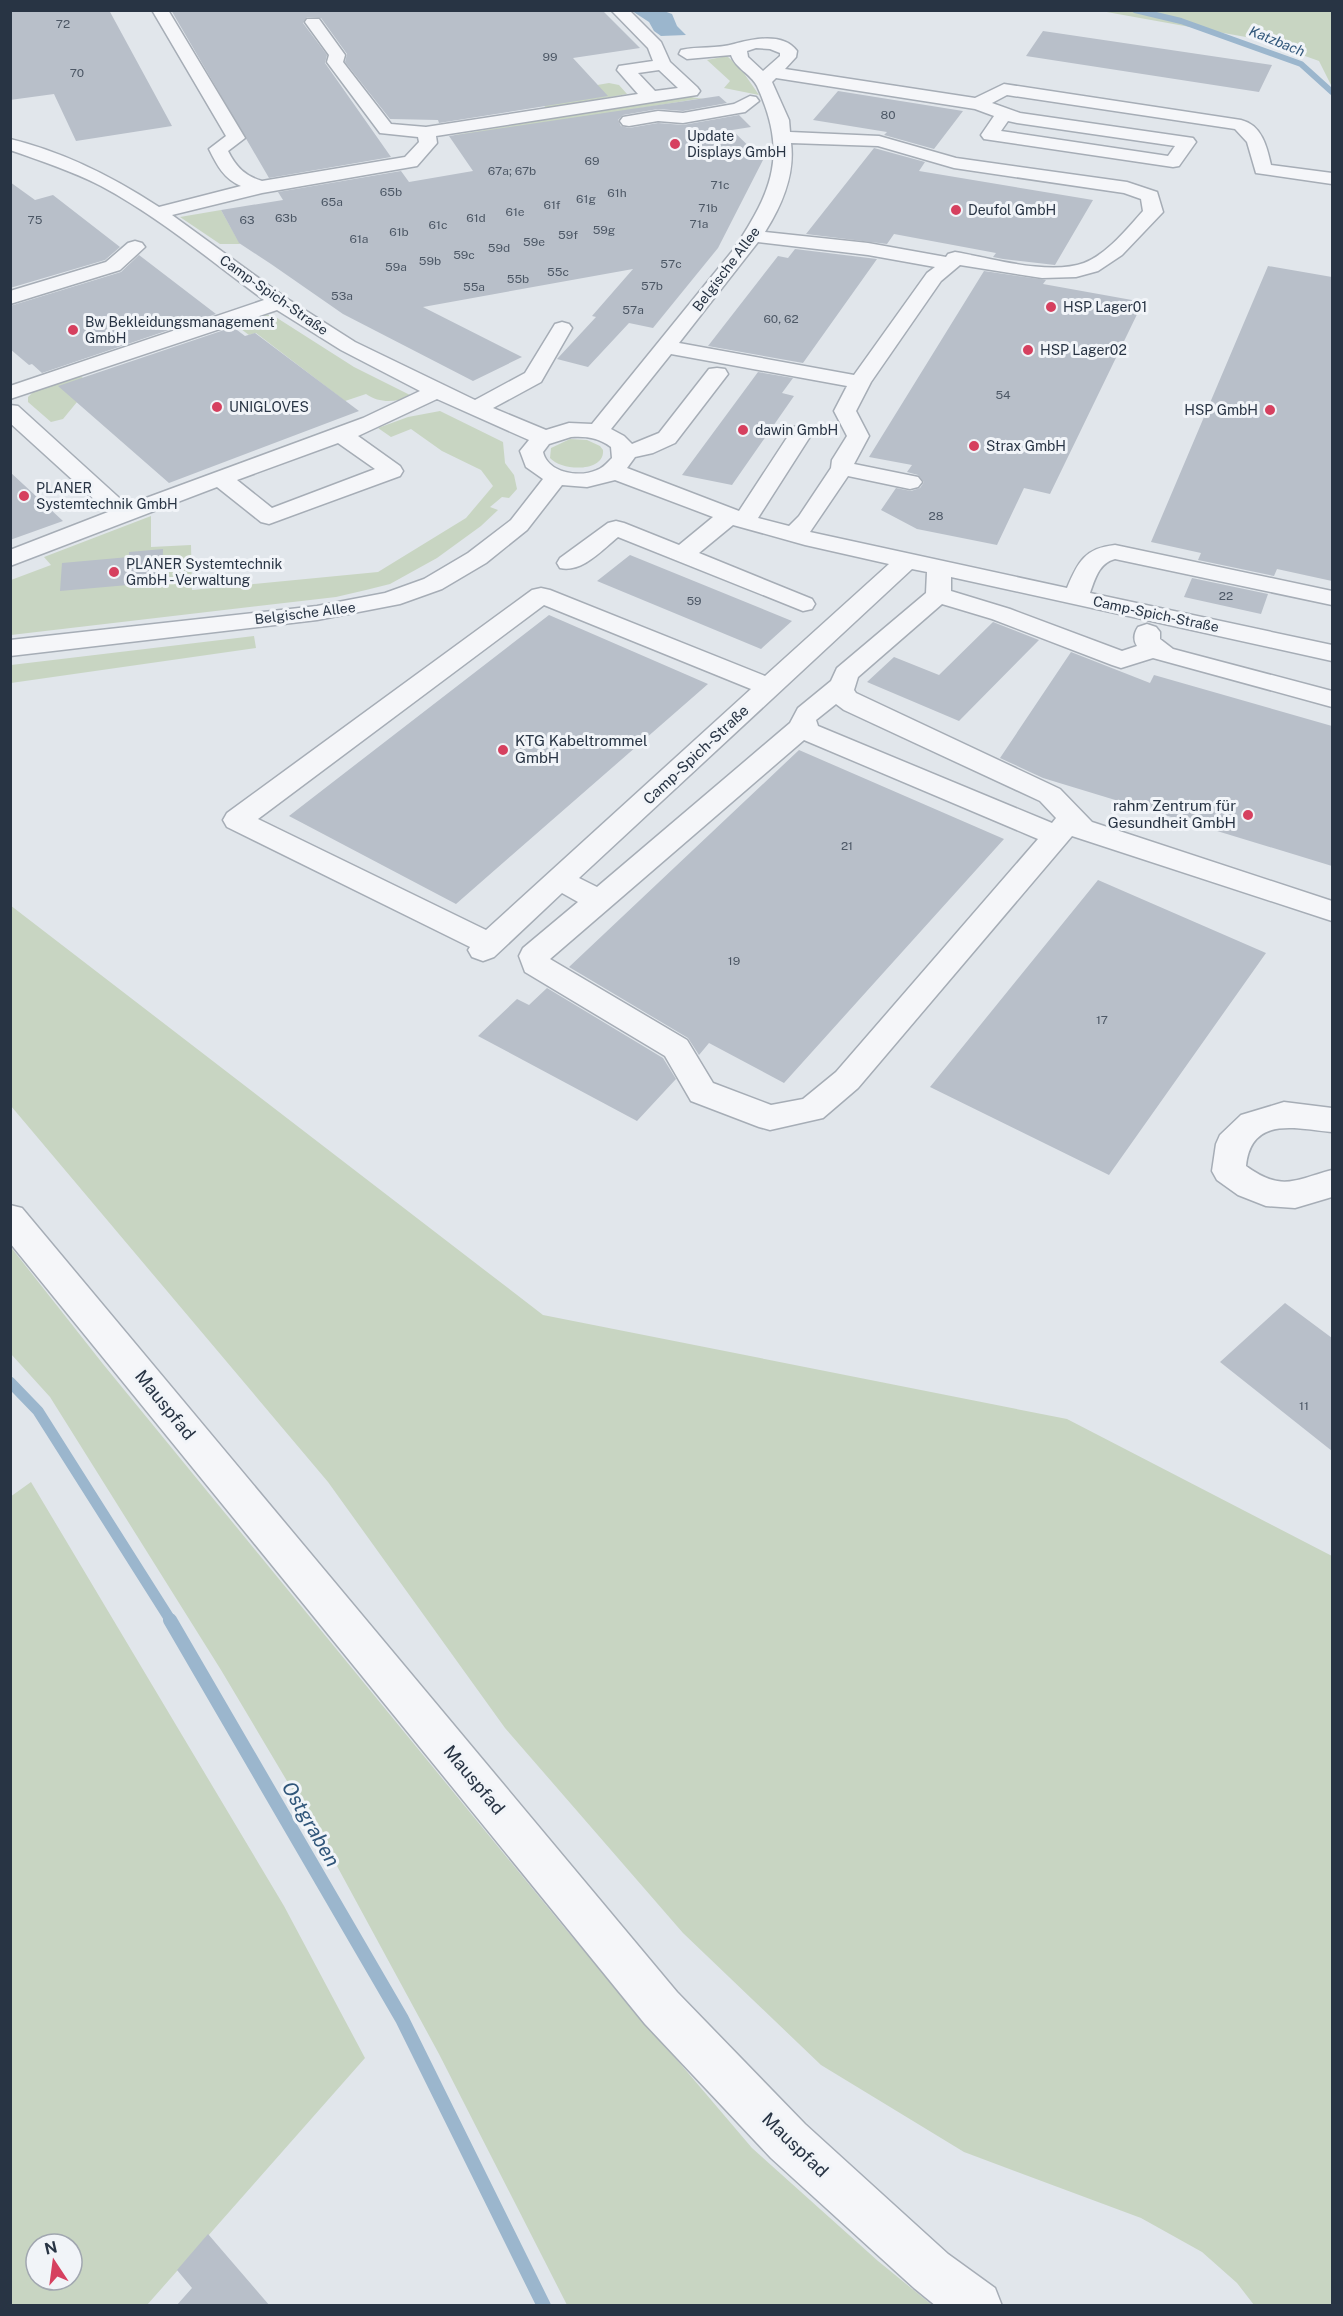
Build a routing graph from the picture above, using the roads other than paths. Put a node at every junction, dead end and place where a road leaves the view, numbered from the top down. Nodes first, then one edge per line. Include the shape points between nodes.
1 (160, 10) edge
2 (619, 10) edge
3 (313, 22) dead end
4 (738, 49) junction
5 (687, 54) dead end
6 (663, 64) junction
7 (768, 77) junction
8 (691, 91) junction
9 (652, 98) junction
10 (750, 101) junction
11 (978, 104) junction
12 (775, 105) junction
13 (1004, 113) junction
14 (611, 124) dead end
15 (426, 132) junction
16 (783, 136) junction
17 (10, 144) edge
18 (1332, 178) edge
19 (262, 187) junction
20 (156, 213) junction
21 (752, 236) junction
22 (135, 247) dead end
23 (951, 264) junction
24 (10, 298) edge
25 (279, 302) junction
26 (562, 328) dead end
27 (664, 347) junction
28 (717, 374) dead end
29 (860, 382) junction
30 (437, 391) junction
31 (10, 393) edge
32 (478, 407) junction
33 (10, 411) edge
34 (597, 432) junction
35 (802, 432) dead end
36 (341, 434) junction
37 (544, 438) junction
38 (619, 462) junction
39 (842, 468) junction
40 (556, 478) junction
41 (220, 479) junction
42 (910, 482) dead end
43 (124, 514) junction
44 (737, 518) junction
45 (794, 535) junction
46 (682, 555) junction
47 (10, 559) edge
48 (909, 559) junction
49 (569, 563) dead end
50 (940, 567) junction
51 (938, 594) junction
52 (1076, 597) junction
53 (1332, 598) edge
54 (803, 604) dead end
55 (1156, 614) junction
56 (10, 648) edge
57 (1155, 649) junction
58 (1332, 653) edge
59 (842, 686) junction
60 (769, 687) junction
61 (1332, 699) edge
62 (804, 726) junction
63 (1064, 827) junction
64 (561, 880) junction
65 (599, 901) junction
66 (1332, 911) edge
67 (1332, 1120) edge
68 (1332, 1183) edge
69 (10, 1218) edge
70 (977, 2306) edge

1 - 19 street via 236,138 218,149 229,172
2 - 6 street via 655,46
3 - 15 street via 337,54 335,62 386,129
4 - 5 street
4 - 7 street, Belgische Allee via 740,58
4 - 7 street via 756,44 782,46 789,51
6 - 8 street
6 - 9 street via 625,70
7 - 11 street
7 - 12 street, Belgische Allee
8 - 9 street
8 - 10 street
9 - 15 street
10 - 12 street
10 - 14 street via 739,108 683,118 658,116
11 - 13 street
11 - 18 street via 1004,89 1241,125 1256,140 1263,169
12 - 16 street, Belgische Allee
13 - 13 street via 1017,117 1187,142 1173,162 990,135
15 - 19 street via 428,142 411,162
16 - 21 street, Belgische Allee via 784,159 778,187
16 - 23 street via 879,141 954,163 1127,188 1150,196 1153,212 1093,266 1058,273 955,258
17 - 20 street, Camp-Spich-Straße via 63,153
19 - 20 street
20 - 25 street, Camp-Spich-Straße
21 - 23 street via 868,249
21 - 27 street, Belgische Allee
22 - 24 street via 113,266
23 - 29 street via 934,277
25 - 30 street, Camp-Spich-Straße via 348,346
25 - 31 street
26 - 32 street via 533,377
27 - 29 street
27 - 34 street, Belgische Allee
28 - 38 street via 667,438
29 - 39 street via 844,411 858,436
30 - 32 street, Camp-Spich-Straße
30 - 36 street
32 - 37 street, Camp-Spich-Straße
33 - 43 street
34 - 37 street via 569,430
34 - 38 street via 616,440
35 - 44 street
36 - 41 street
36 - 41 street via 392,471 269,518
37 - 40 street via 535,444 531,460 535,467
38 - 40 street via 586,479
38 - 44 street, Camp-Spich-Straße
39 - 42 street
39 - 45 street
40 - 56 street, Belgische Allee via 519,525 477,558 433,584 392,599 317,613
41 - 43 street
43 - 47 street
44 - 45 street, Camp-Spich-Straße
44 - 46 street
45 - 48 street, Camp-Spich-Straße
46 - 49 street via 616,528
46 - 54 street
48 - 50 street, Camp-Spich-Straße
48 - 60 street, Camp-Spich-Straße
50 - 51 street
50 - 52 street, Camp-Spich-Straße
51 - 57 street via 1121,660
51 - 59 street via 846,674
52 - 53 street via 1094,558 1104,552 1115,552
52 - 55 street, Camp-Spich-Straße
55 - 57 street via 1145,635
55 - 58 street, Camp-Spich-Straße
57 - 61 street
59 - 62 street via 807,714
59 - 63 street via 845,698 853,704 1050,795
60 - 64 street, Camp-Spich-Straße
60 - 64 street, Camp-Spich-Straße via 541,595 237,820 487,947
62 - 63 street via 809,732
62 - 65 street
63 - 65 street via 847,1080 812,1109 770,1118 702,1092 676,1048 536,964 534,956
63 - 66 street via 1082,829
64 - 65 street
67 - 68 street via 1284,1114 1252,1124 1232,1144 1229,1171 1256,1190 1284,1196 1322,1189
69 - 70 street, Mauspfad via 662,2008 788,2141 931,2271

